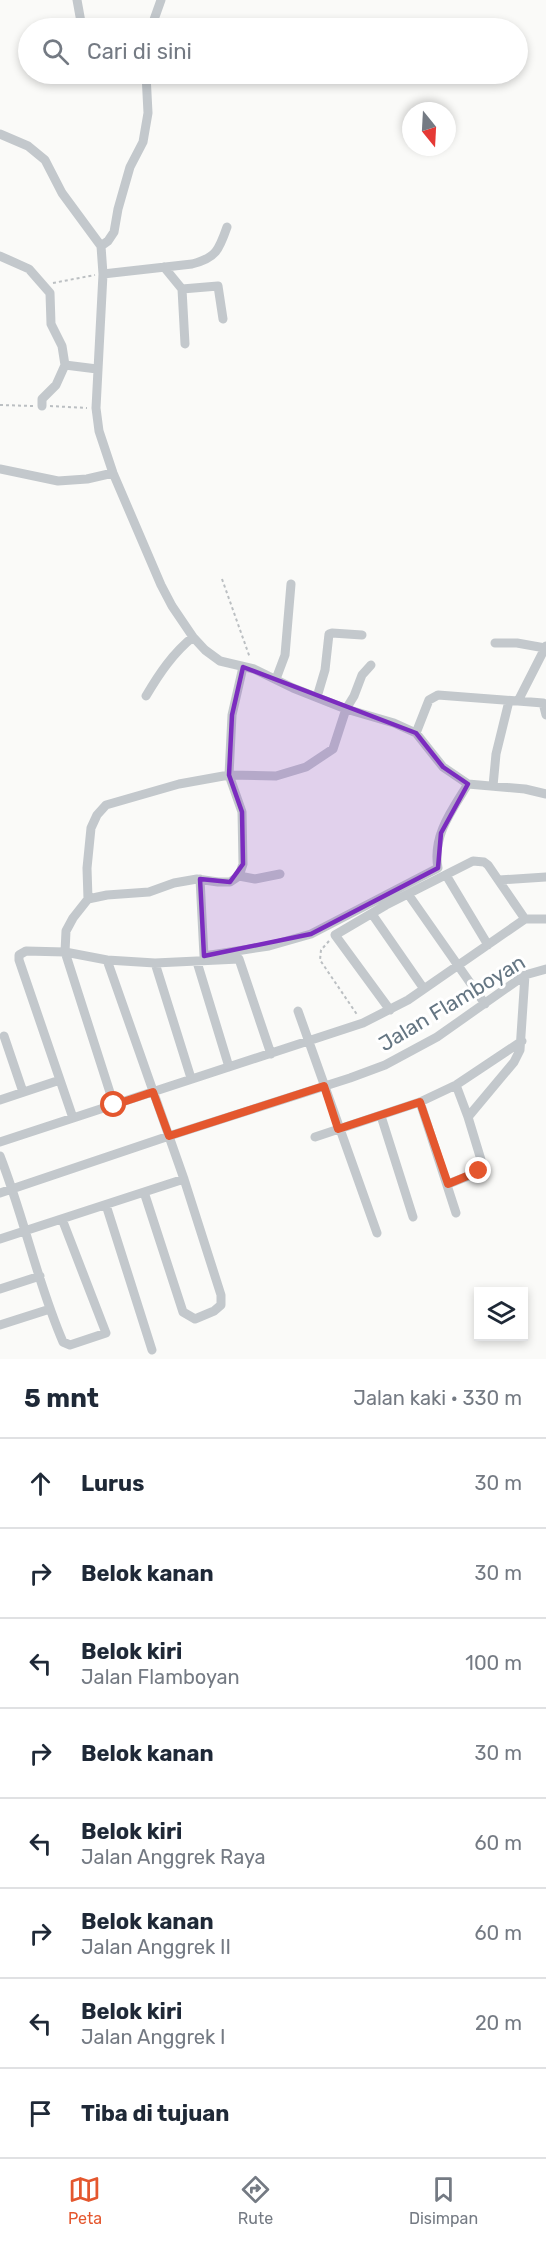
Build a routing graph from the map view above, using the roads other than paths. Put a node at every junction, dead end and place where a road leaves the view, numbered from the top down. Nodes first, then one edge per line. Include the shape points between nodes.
1 (76, 0) edge
2 (161, 0) edge
3 (80, 18) edge
4 (155, 18) edge
5 (147, 84) edge
6 (0, 135) edge
7 (226, 227) dead end
8 (101, 246) junction
9 (0, 256) edge
10 (164, 267) junction
11 (104, 274) junction
12 (182, 289) junction
13 (224, 318) dead end
14 (185, 344) dead end
15 (66, 364) junction
16 (97, 369) junction
17 (42, 406) dead end
18 (0, 469) edge
19 (113, 473) junction
20 (291, 584) dead end
21 (362, 635) dead end
22 (193, 637) junction
23 (495, 643) dead end
24 (546, 647) edge
25 (371, 665) dead end
26 (243, 667) junction
27 (276, 679) junction
28 (146, 696) dead end
29 (317, 697) junction
30 (513, 701) junction
31 (346, 709) junction
32 (546, 715) edge
33 (416, 733) junction
34 (229, 775) junction
35 (468, 784) junction
36 (494, 786) junction
37 (546, 794) edge
38 (279, 874) dead end
39 (446, 875) junction
40 (239, 876) junction
41 (546, 877) edge
42 (200, 879) junction
43 (499, 880) junction
44 (408, 894) junction
45 (88, 899) junction
46 (372, 914) junction
47 (525, 919) junction
48 (546, 919) edge
49 (488, 945) junction
50 (65, 952) junction
51 (107, 960) junction
52 (197, 962) junction
53 (155, 963) junction
54 (456, 965) junction
55 (546, 969) edge
56 (525, 975) junction
57 (424, 988) junction
58 (485, 1004) junction
59 (390, 1010) junction
60 (298, 1011) dead end
61 (4, 1036) dead end
62 (310, 1040) junction
63 (522, 1041) junction
64 (271, 1054) junction
65 (229, 1067) junction
66 (191, 1078) junction
67 (60, 1080) junction
68 (456, 1085) junction
69 (324, 1086) junction
70 (23, 1092) junction
71 (153, 1092) junction
72 (0, 1100) edge
73 (420, 1102) junction
74 (114, 1105) junction
75 (381, 1116) junction
76 (468, 1117) junction
77 (73, 1118) junction
78 (338, 1129) junction
79 (169, 1136) junction
80 (315, 1137) dead end
81 (0, 1142) edge
82 (0, 1156) edge
83 (184, 1179) junction
84 (448, 1184) junction
85 (12, 1188) junction
86 (144, 1192) junction
87 (0, 1193) edge
88 (106, 1205) junction
89 (456, 1213) dead end
90 (413, 1217) dead end
91 (62, 1219) junction
92 (25, 1231) junction
93 (377, 1233) dead end
94 (0, 1239) edge
95 (40, 1276) junction
96 (0, 1289) edge
97 (50, 1309) junction
98 (0, 1326) edge
99 (152, 1350) dead end

1 - 3 street
2 - 4 street
5 - 8 street via 148,113 143,142 130,167 114,232
6 - 8 street via 28,146 45,160 62,194
7 - 10 street via 210,258
8 - 11 street
9 - 15 street via 29,269 50,293 51,324
10 - 11 street
10 - 12 street
11 - 16 street
12 - 13 street via 218,286
12 - 14 street
15 - 16 street
15 - 17 street via 56,385 42,399
16 - 19 street via 96,408 101,440
18 - 19 street via 58,481
19 - 22 street via 161,585
20 - 27 street via 285,655
21 - 29 street via 328,634
22 - 26 street via 220,661
22 - 28 street via 171,658
23 - 24 street
24 - 30 street
25 - 31 street
26 - 27 street
26 - 34 street via 232,715
27 - 29 street
29 - 31 street
30 - 32 street via 543,703
30 - 33 street via 451,694 433,696
30 - 36 street via 496,754
31 - 33 street
31 - 34 street via 333,749 306,767 276,776
33 - 35 street via 443,767
34 - 40 street via 242,812 243,864
34 - 45 street via 179,784 106,805 97,814 92,828
35 - 36 street
35 - 42 street via 441,832 438,868 311,934 269,946 204,956
36 - 37 street
38 - 40 street via 250,880
39 - 43 street via 479,861 488,865
39 - 44 street
39 - 49 street
40 - 42 street via 230,882
41 - 43 street
42 - 45 street via 149,892
43 - 47 street
44 - 46 street
44 - 54 street
45 - 50 street via 66,931
46 - 57 street
46 - 59 street via 335,935
47 - 48 street
47 - 49 street
49 - 54 street
50 - 51 street
50 - 67 street via 26,951 19,957
50 - 74 street
51 - 53 street
51 - 71 street
52 - 53 street
52 - 64 street via 239,959
52 - 65 street
53 - 66 street
54 - 57 street
54 - 58 street
55 - 56 street, Jalan Flamboyan
56 - 58 street, Jalan Flamboyan
56 - 63 street
57 - 59 street
58 - 69 street, Jalan Flamboyan via 411,1052
59 - 62 street
60 - 62 street
61 - 70 street
62 - 64 street
62 - 69 street
63 - 68 street
63 - 76 street via 514,1062
64 - 65 street
65 - 66 street
66 - 71 street
67 - 70 street
67 - 77 street
68 - 73 street
68 - 76 street
69 - 78 street
69 - 79 street, Jalan Flamboyan
70 - 72 street
71 - 74 street
71 - 79 street
73 - 75 street
73 - 84 street
74 - 77 street
75 - 78 street
75 - 90 street
76 - 84 street via 481,1166 476,1173
77 - 81 street
78 - 80 street
78 - 93 street
79 - 83 street
79 - 85 street, Jalan Flamboyan
82 - 85 street
83 - 86 street
83 - 86 street via 222,1301 214,1311 195,1319 183,1312
84 - 89 street
85 - 87 street, Jalan Flamboyan
85 - 92 street
86 - 88 street
88 - 91 street
88 - 99 street
91 - 92 street
91 - 97 street via 106,1333 67,1345
92 - 94 street
92 - 95 street
95 - 96 street
95 - 97 street
97 - 98 street

